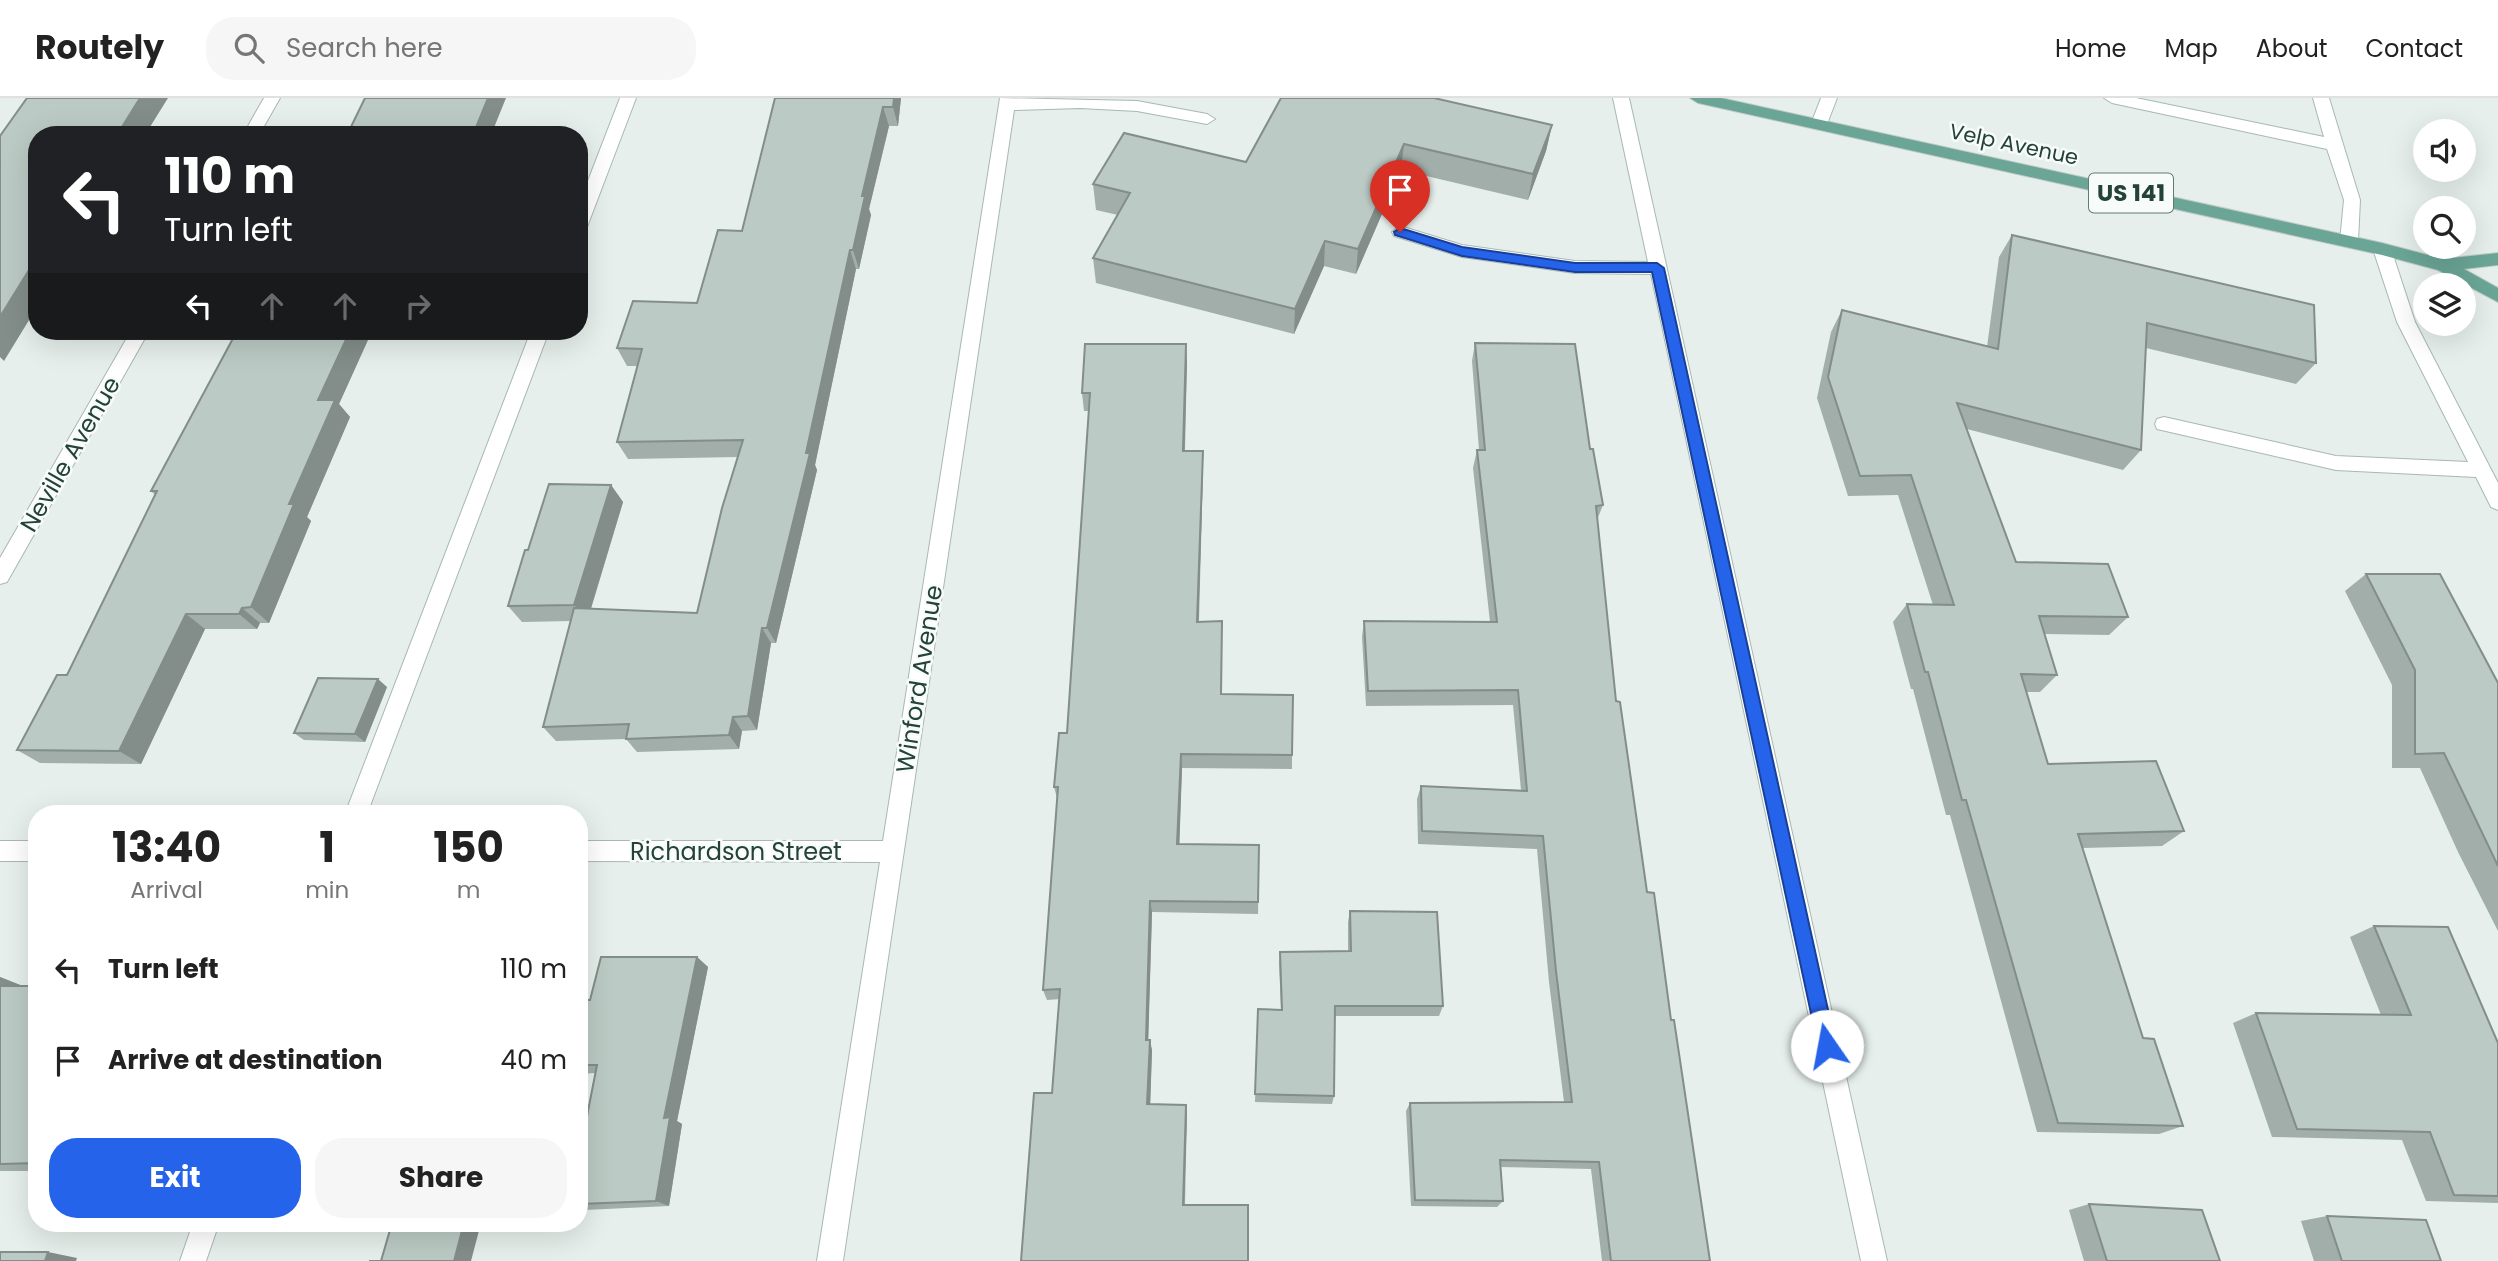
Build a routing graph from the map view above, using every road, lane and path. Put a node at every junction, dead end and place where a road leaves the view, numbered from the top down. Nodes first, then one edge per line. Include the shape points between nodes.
1 (272, 98) edge
2 (628, 98) edge
3 (1621, 98) edge
4 (1698, 98) edge
5 (1829, 98) edge
6 (2112, 98) edge
7 (2321, 98) edge
8 (1007, 102) edge
9 (1207, 119) dead end
10 (1819, 124) junction
11 (256, 126) edge
12 (2334, 145) junction
13 (588, 203) edge
14 (1400, 232) dead end
15 (2349, 241) junction
16 (2382, 249) junction
17 (2498, 259) edge
18 (2443, 265) junction
19 (1657, 268) junction
20 (2498, 296) edge
21 (134, 340) edge
22 (537, 340) edge
23 (2164, 424) dead end
24 (2482, 470) junction
25 (2498, 502) edge
26 (0, 576) edge
27 (359, 805) edge
28 (0, 850) edge
29 (28, 850) edge
30 (588, 851) edge
31 (892, 852) junction
32 (203, 1232) edge
33 (193, 1261) edge
34 (830, 1261) edge
35 (1874, 1261) edge

1 - 11 street
2 - 13 street
3 - 19 street
4 - 10 main road, Velp Avenue / US 141
5 - 10 street
6 - 12 street
7 - 12 street
8 - 9 street via 1137,106
8 - 31 street, Winford Avenue
10 - 15 main road, Velp Avenue / US 141
12 - 15 street via 2352,200
14 - 19 street via 1462,251 1575,267
15 - 16 main road, Velp Avenue / US 141
16 - 18 main road, Velp Avenue / US 141
16 - 24 street via 2406,322
17 - 18 main road, Velp Avenue / US 141
18 - 20 main road, Velp Avenue / US 141
19 - 35 street
21 - 26 street, Neville Avenue
22 - 27 street
23 - 24 street via 2336,463
24 - 25 street
28 - 29 street
30 - 31 street, Richardson Street
31 - 34 street, Winford Avenue
32 - 33 street

